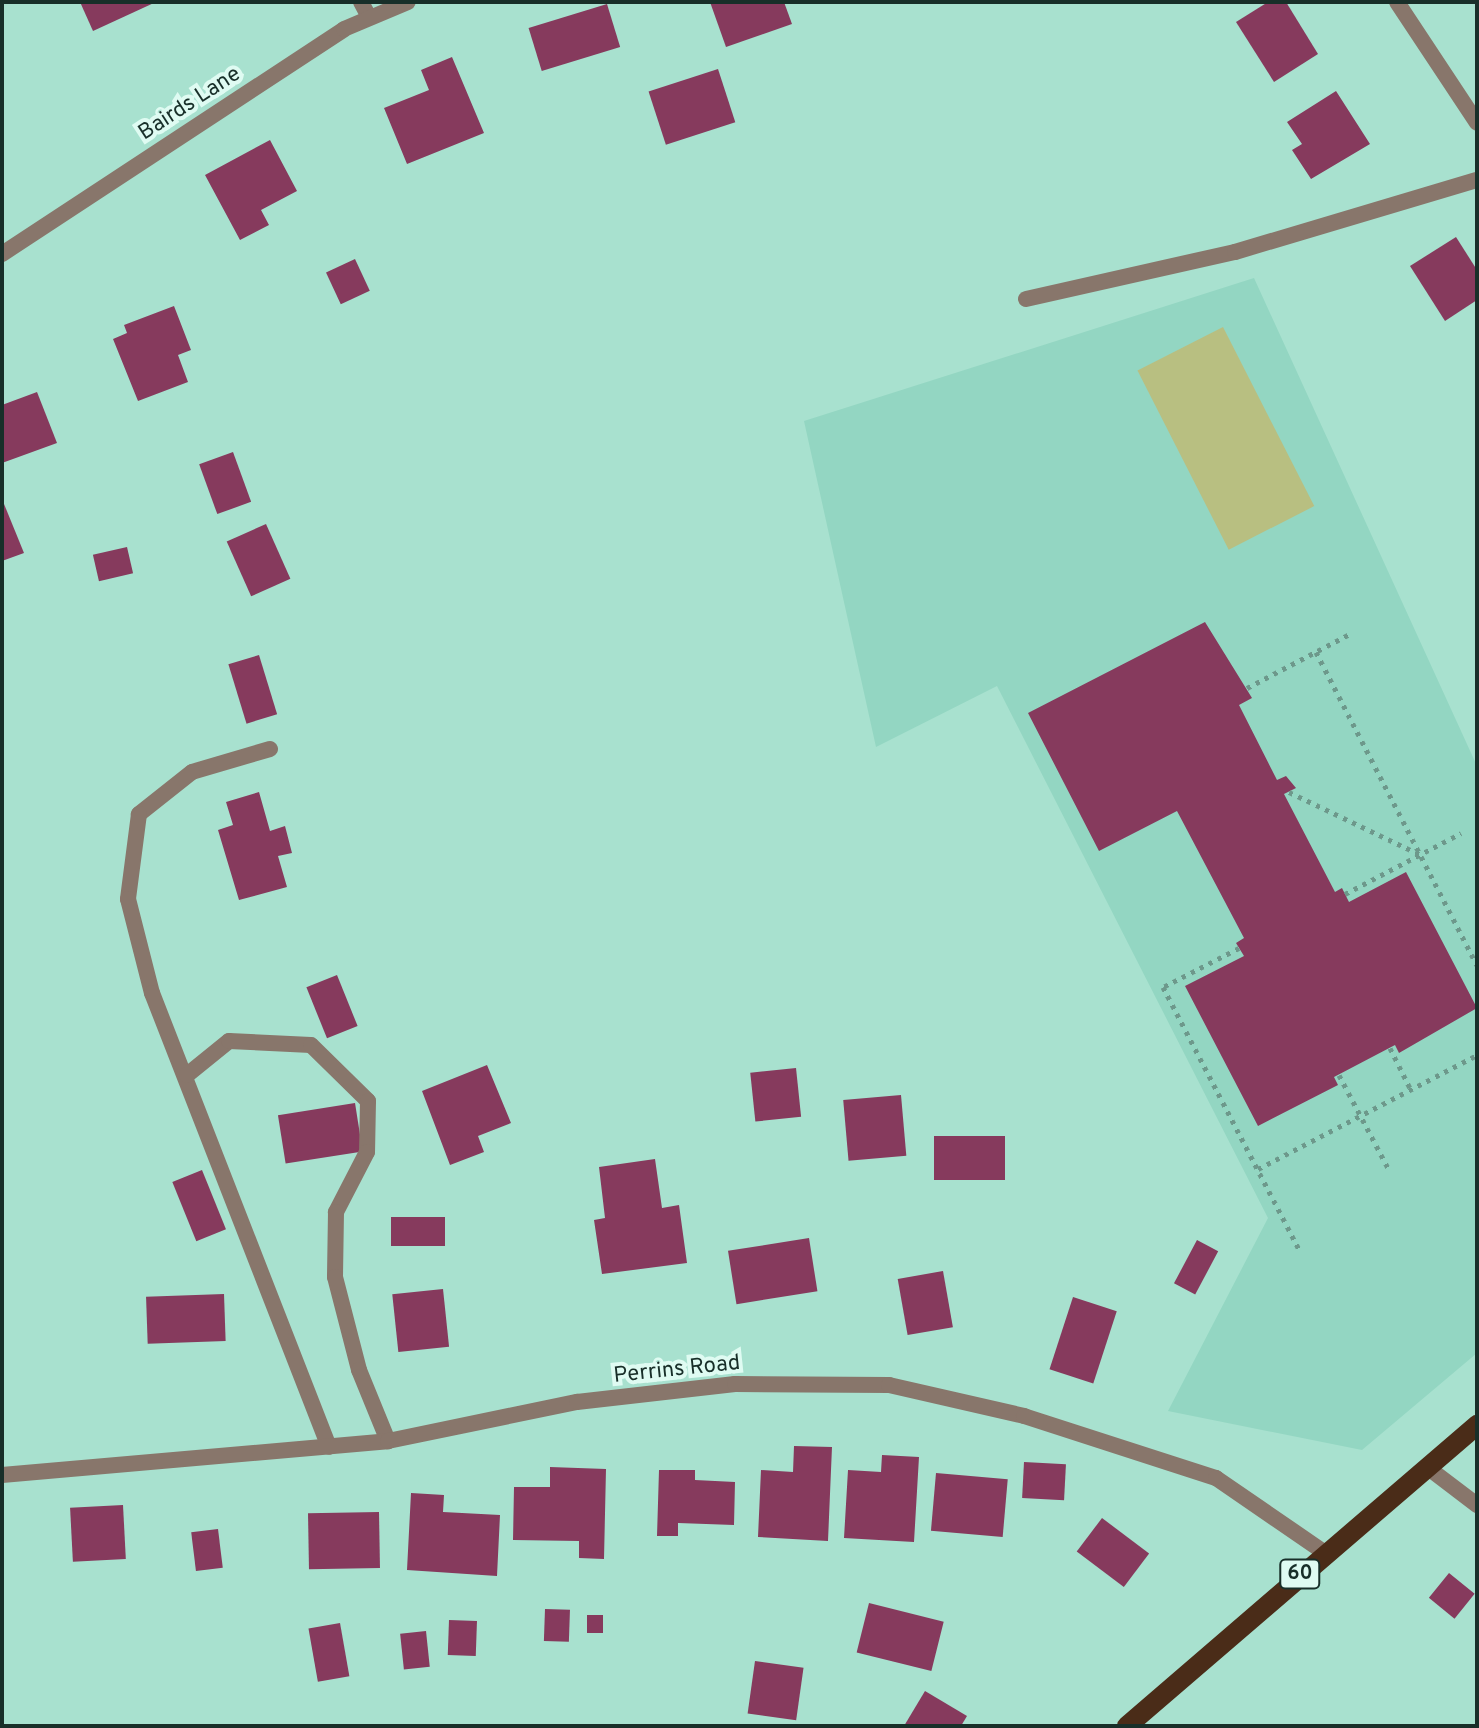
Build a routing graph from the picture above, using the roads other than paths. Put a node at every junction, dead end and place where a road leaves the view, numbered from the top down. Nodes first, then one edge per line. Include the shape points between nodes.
1 (408, 2) edge
2 (1397, 2) edge
3 (365, 10) edge
4 (1477, 123) edge
5 (1477, 180) edge
6 (2, 254) edge
7 (1026, 299) dead end
8 (270, 749) dead end
9 (187, 1075) junction
10 (1477, 1425) edge
11 (388, 1441) junction
12 (329, 1447) junction
13 (1427, 1467) junction
14 (2, 1475) edge
15 (1477, 1505) edge
16 (1325, 1553) junction
17 (1127, 1726) edge

1 - 3 street, Bairds Lane
2 - 4 street
3 - 6 street, Bairds Lane
5 - 7 street via 1235,252
8 - 9 street via 192,772 139,814 128,899 152,993
9 - 11 street via 229,1041 311,1045 368,1101 367,1152 336,1212 335,1277 359,1370
9 - 12 street via 272,1313
10 - 13 main road, 60
11 - 12 street, Perrins Road
11 - 16 street, Perrins Road via 577,1402 735,1384 889,1385 1024,1416 1216,1478
12 - 14 street, Perrins Road
13 - 15 street
13 - 16 main road, 60
16 - 17 main road, 60

